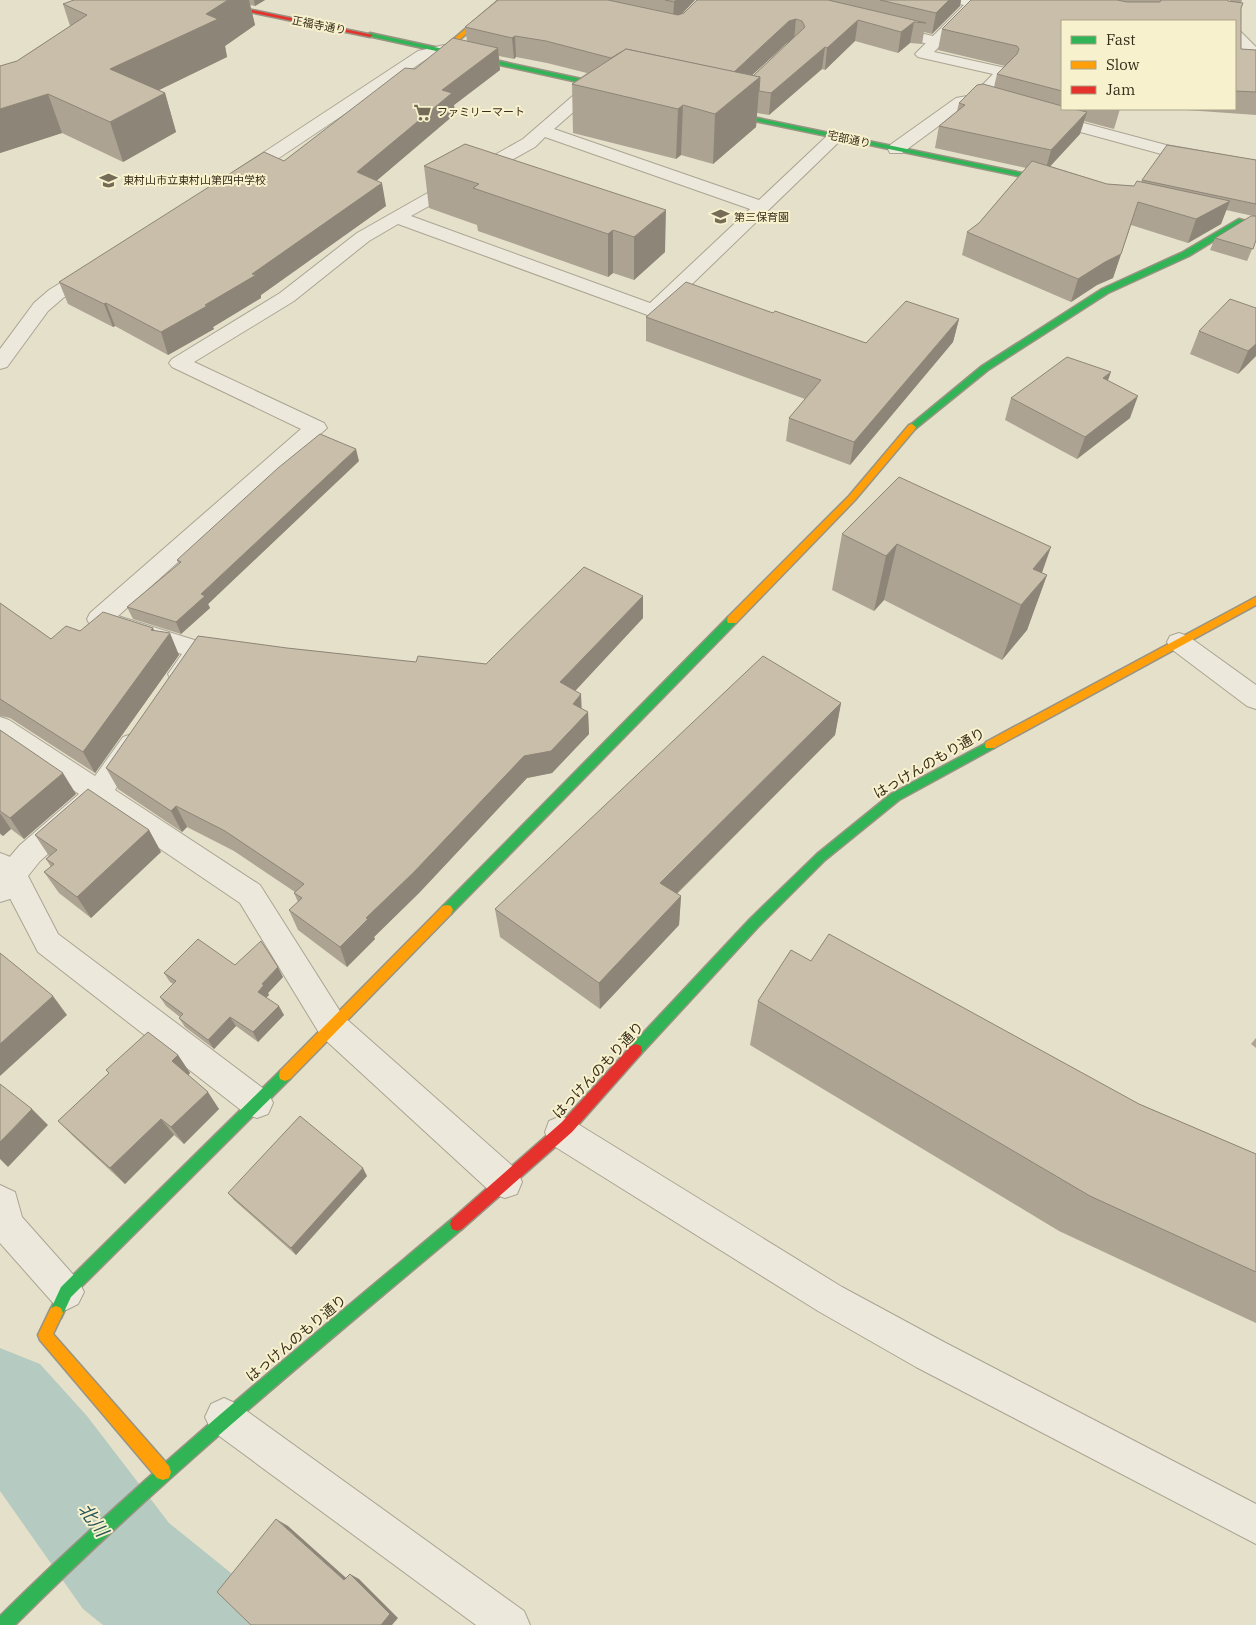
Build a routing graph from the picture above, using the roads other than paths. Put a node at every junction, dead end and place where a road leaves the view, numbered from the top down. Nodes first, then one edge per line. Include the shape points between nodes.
1 (195, 0) edge
2 (503, 0) edge
3 (970, 1) edge
4 (869, 25) edge
5 (1236, 35) edge
6 (936, 41) junction
7 (444, 50) junction
8 (1256, 56) edge
9 (596, 84) junction
10 (624, 90) edge
11 (978, 99) junction
12 (738, 100) edge
13 (997, 104) edge
14 (706, 109) edge
15 (724, 113) junction
16 (1033, 114) edge
17 (543, 131) junction
18 (836, 137) junction
19 (896, 149) junction
20 (1256, 166) edge
21 (1069, 185) edge
22 (226, 186) edge
23 (762, 207) junction
24 (396, 217) junction
25 (1223, 217) edge
26 (1242, 221) junction
27 (1256, 224) edge
28 (106, 262) edge
29 (0, 363) edge
30 (1256, 601) edge
31 (1179, 642) junction
32 (170, 690) edge
33 (1256, 699) edge
34 (0, 727) edge
35 (143, 729) edge
36 (99, 792) junction
37 (4, 876) edge
38 (332, 1026) junction
39 (257, 1103) junction
40 (561, 1132) junction
41 (505, 1182) junction
42 (0, 1202) edge
43 (66, 1292) junction
44 (224, 1417) junction
45 (163, 1472) junction
46 (1256, 1525) edge
47 (3, 1625) edge
48 (510, 1625) edge

1 - 7 street, 正福寺通り
2 - 7 street
3 - 6 street
4 - 6 street
5 - 8 street
6 - 11 street via 923,54 1004,72
7 - 9 street
7 - 22 street via 423,54
9 - 10 street
9 - 17 street
11 - 13 street
11 - 19 street via 962,101
12 - 15 street
14 - 15 street, 宅部通り
15 - 18 street, 宅部通り
16 - 20 street via 1165,150
17 - 23 street
17 - 24 street via 529,143
18 - 19 street, 宅部通り
18 - 23 street
19 - 21 street, 宅部通り
23 - 24 street via 653,311
24 - 32 street via 363,237 286,297 179,363 316,428 100,619 198,650
25 - 26 street
26 - 27 street
26 - 38 street via 1186,254 1105,291 1049,325 985,368 917,421 852,498
28 - 29 street via 41,307
30 - 31 street, はっけんのもり通り
31 - 33 street
31 - 40 street, はっけんのもり通り via 895,797 863,820 773,903
34 - 36 street
35 - 36 street
36 - 37 street
36 - 38 street via 250,894
37 - 39 street via 48,943
38 - 39 street
38 - 41 street
39 - 43 street
40 - 41 street, はっけんのもり通り
40 - 46 street via 830,1299
41 - 44 street, はっけんのもり通り
42 - 43 street via 7,1225
43 - 45 street via 45,1335
44 - 45 street, はっけんのもり通り
44 - 48 street
45 - 47 street, はっけんのもり通り via 65,1561

